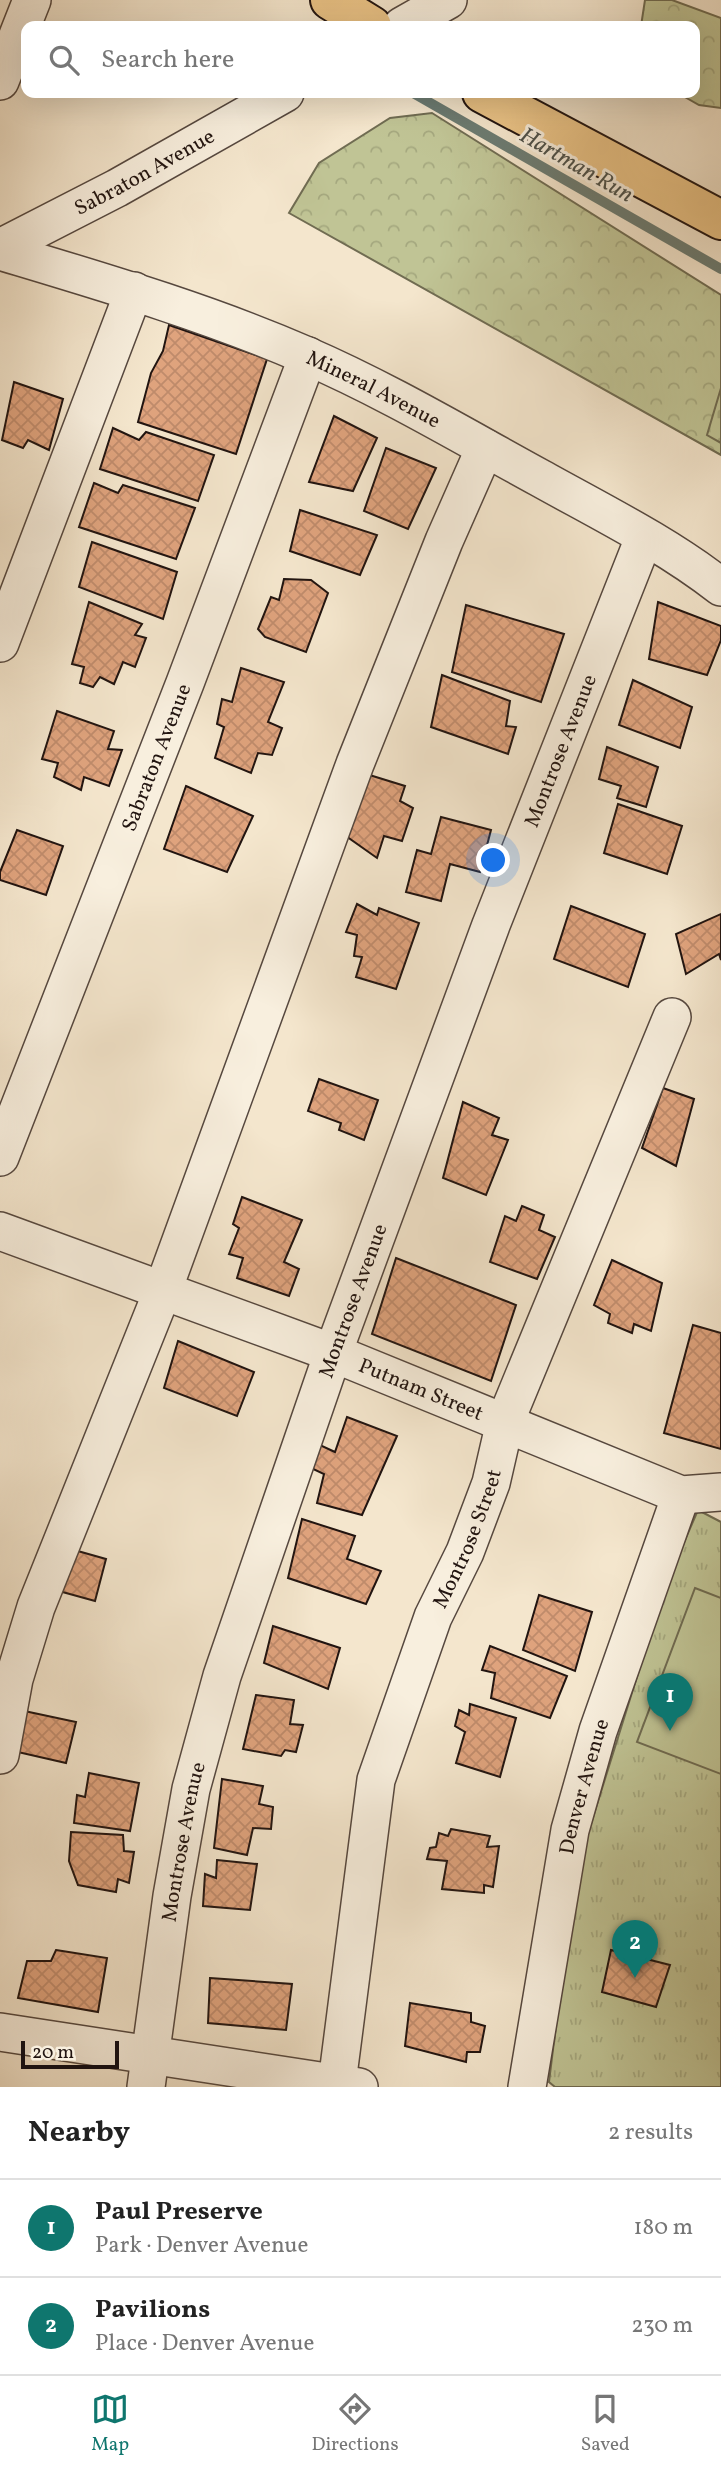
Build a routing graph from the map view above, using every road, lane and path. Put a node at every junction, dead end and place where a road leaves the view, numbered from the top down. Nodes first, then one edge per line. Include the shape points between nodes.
1 (32, 0) edge
2 (330, 0) edge
3 (448, 0) edge
4 (24, 21) edge
5 (364, 21) edge
6 (411, 21) edge
7 (21, 28) edge
8 (0, 81) edge
9 (276, 98) edge
10 (491, 98) edge
11 (721, 220) edge
12 (0, 250) edge
13 (134, 291) junction
14 (307, 356) junction
15 (485, 448) junction
16 (644, 538) junction
17 (721, 587) edge
18 (0, 643) edge
19 (672, 1017) dead end
20 (0, 1157) edge
21 (0, 1231) edge
22 (163, 1290) junction
23 (333, 1353) junction
24 (505, 1422) junction
25 (721, 1492) edge
26 (681, 1494) junction
27 (0, 1755) edge
28 (0, 2032) edge
29 (149, 2071) edge
30 (348, 2085) edge
31 (527, 2087) edge

1 - 4 street
2 - 5 main road
3 - 6 street
7 - 8 street
9 - 12 street, Sabraton Avenue
10 - 11 main road
12 - 13 street, Mineral Avenue
13 - 14 street, Mineral Avenue
13 - 18 street
14 - 15 street, Mineral Avenue
14 - 20 street, Sabraton Avenue
15 - 16 street, Mineral Avenue
15 - 22 street via 355,764
16 - 17 street, Mineral Avenue
16 - 23 street, Montrose Avenue via 491,925
19 - 24 street, Montrose Street
21 - 22 street, Putnam Street
22 - 23 street, Putnam Street
22 - 27 street via 36,1607 14,1679
23 - 24 street, Putnam Street
23 - 29 street, Montrose Avenue via 222,1676 191,1789
24 - 26 street, Putnam Street
24 - 30 street, Montrose Street via 491,1483 465,1552 433,1617 376,1780
25 - 26 street
26 - 31 street, Denver Avenue via 598,1731 570,1830
28 - 29 street
29 - 30 street

